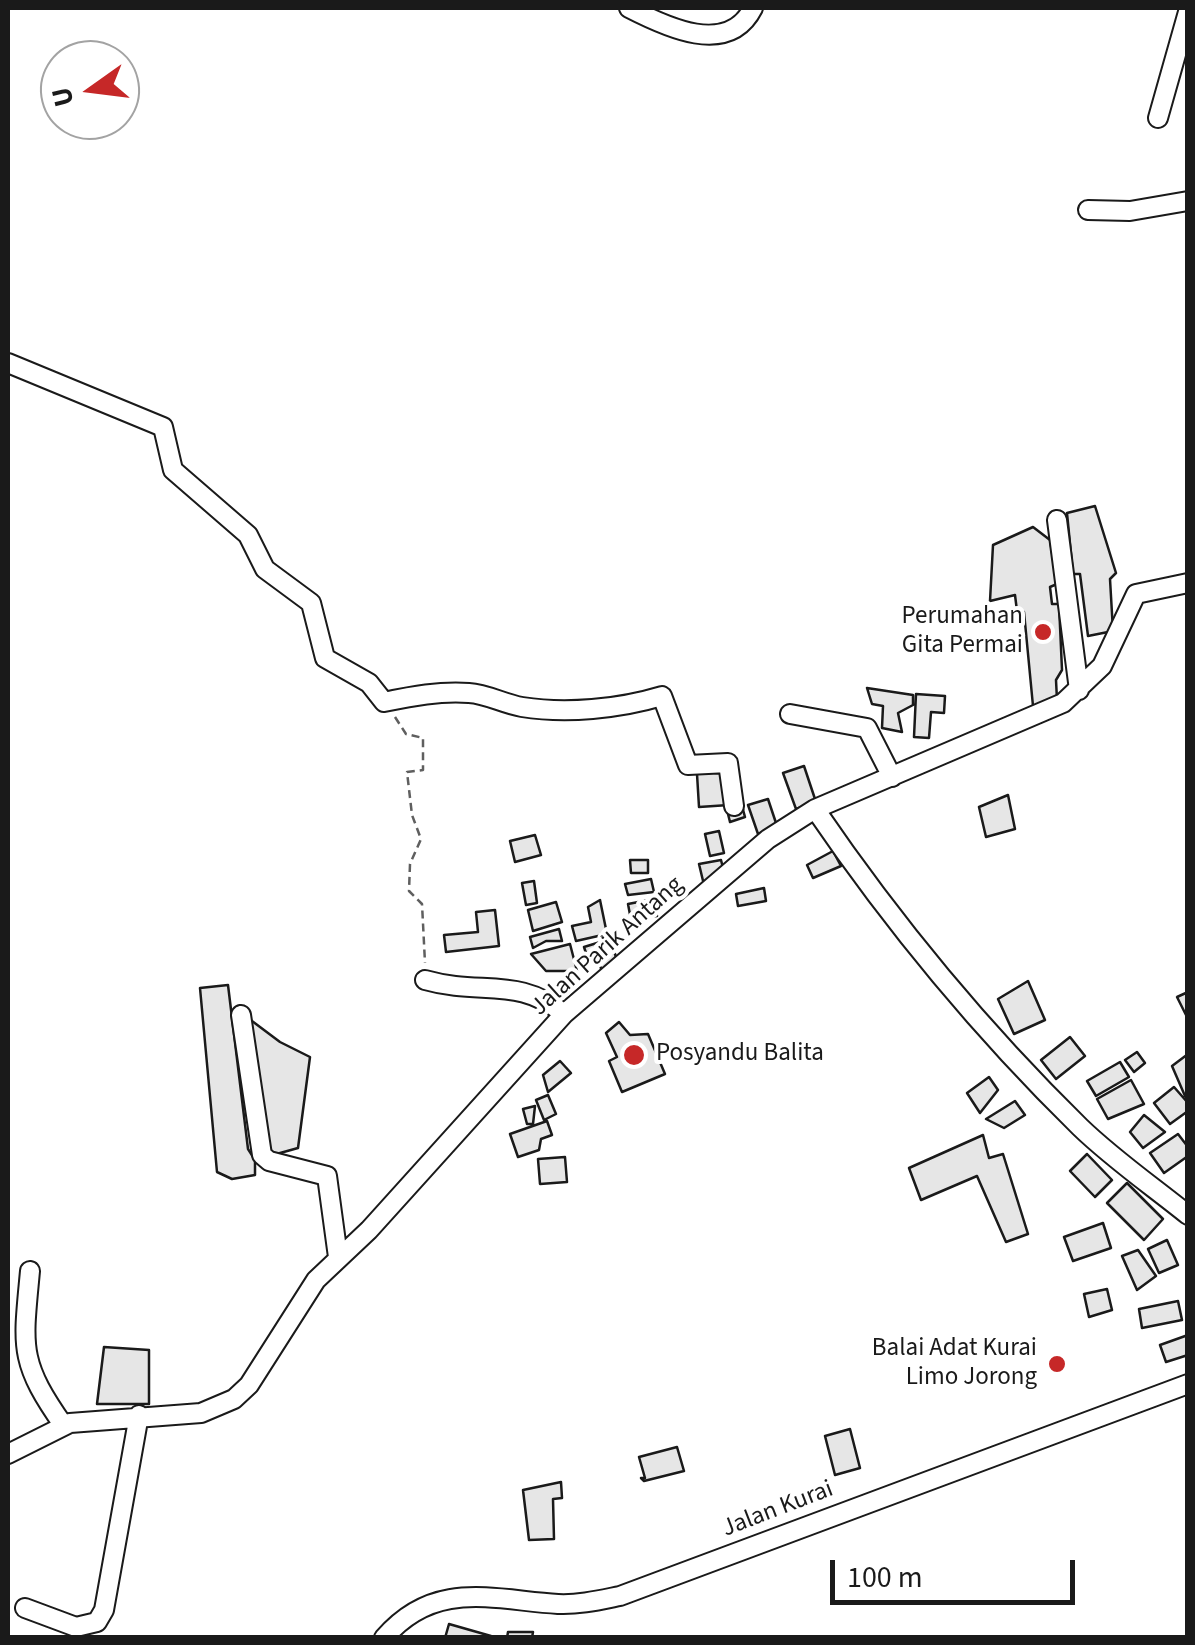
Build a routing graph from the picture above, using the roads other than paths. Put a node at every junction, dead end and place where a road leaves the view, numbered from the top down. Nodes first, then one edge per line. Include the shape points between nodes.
1 (629, 8) edge
2 (753, 8) edge
3 (1188, 12) edge
4 (1158, 118) dead end
5 (1188, 201) edge
6 (1088, 210) dead end
7 (8, 363) edge
8 (1056, 520) dead end
9 (1188, 583) edge
10 (1078, 690) junction
11 (790, 714) dead end
12 (892, 777) junction
13 (734, 806) dead end
14 (815, 809) junction
15 (426, 980) road end
16 (241, 1014) dead end
17 (564, 1014) junction
18 (1188, 1215) edge
19 (338, 1258) junction
20 (30, 1271) dead end
21 (16, 1338) edge
22 (1188, 1384) edge
23 (139, 1415) junction
24 (64, 1426) junction
25 (8, 1454) edge
26 (25, 1608) dead end
27 (384, 1638) edge

1 - 2 street via 684,33 727,34
3 - 4 street
5 - 6 street
7 - 13 street via 163,426 173,470 248,535 265,568 311,603 325,658 368,683 384,702 433,692 475,693 554,709 633,705 662,696 688,766 728,763
8 - 10 street
9 - 10 street, Jalan Parik Antang via 1136,594 1102,666
10 - 12 street, Jalan Parik Antang via 1040,716
11 - 12 street via 867,728
12 - 14 street, Jalan Parik Antang
14 - 17 street, Jalan Parik Antang via 768,839
14 - 18 street via 872,893 1014,1057 1082,1129
15 - 17 street via 458,989 531,992
16 - 19 street via 262,1155 327,1176
17 - 19 street, Jalan Parik Antang
19 - 23 street, Jalan Parik Antang via 297,1304 234,1399 201,1412
20 - 21 street
21 - 24 street via 31,1378
22 - 27 street, Jalan Kurai via 620,1596 558,1604 497,1594 438,1600
23 - 24 street, Jalan Parik Antang
23 - 26 street via 98,1622 76,1627
24 - 25 street, Jalan Parik Antang

